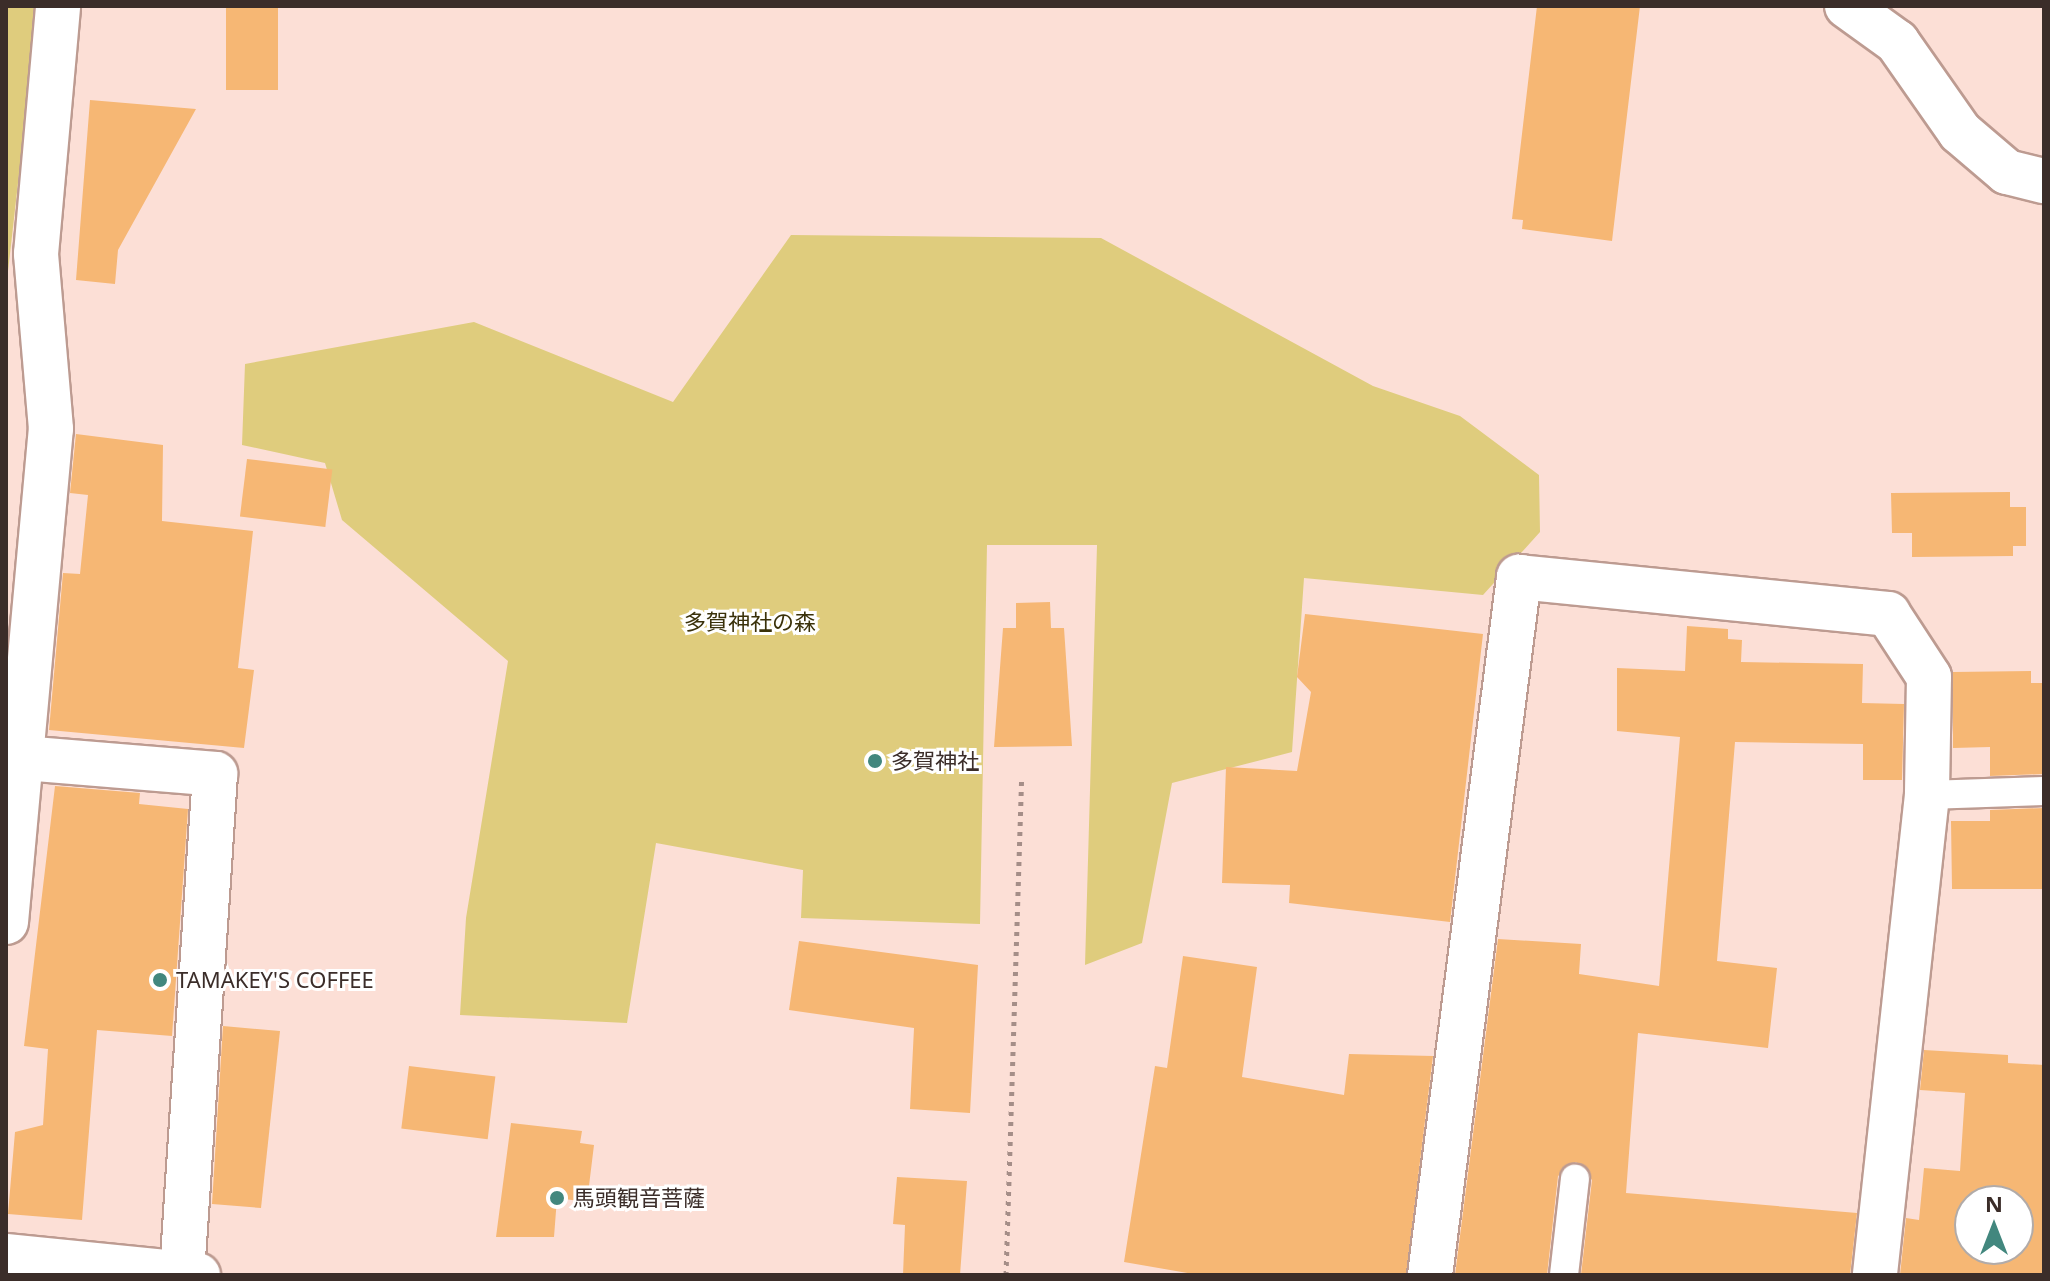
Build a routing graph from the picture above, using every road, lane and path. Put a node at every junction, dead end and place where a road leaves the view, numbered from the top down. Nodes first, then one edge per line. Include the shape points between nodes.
1 (58, 6) edge
2 (1847, 6) edge
3 (2044, 181) edge
4 (14, 714) edge
5 (22, 758) junction
6 (1022, 777) dead end
7 (2044, 791) edge
8 (1927, 795) junction
9 (6, 922) edge
10 (1575, 1179) dead end
11 (6, 1256) edge
12 (190, 1274) edge
13 (1006, 1275) edge
14 (1430, 1275) edge
15 (1564, 1275) edge
16 (1875, 1275) edge

1 - 4 street via 36,254 51,429
2 - 3 street via 1897,42 1960,132 2007,172
4 - 5 street
5 - 9 street
5 - 12 street via 215,774
6 - 13 path
7 - 8 lane
8 - 14 street via 1929,677 1888,614 1519,577
8 - 16 street
10 - 15 lane
11 - 12 street

